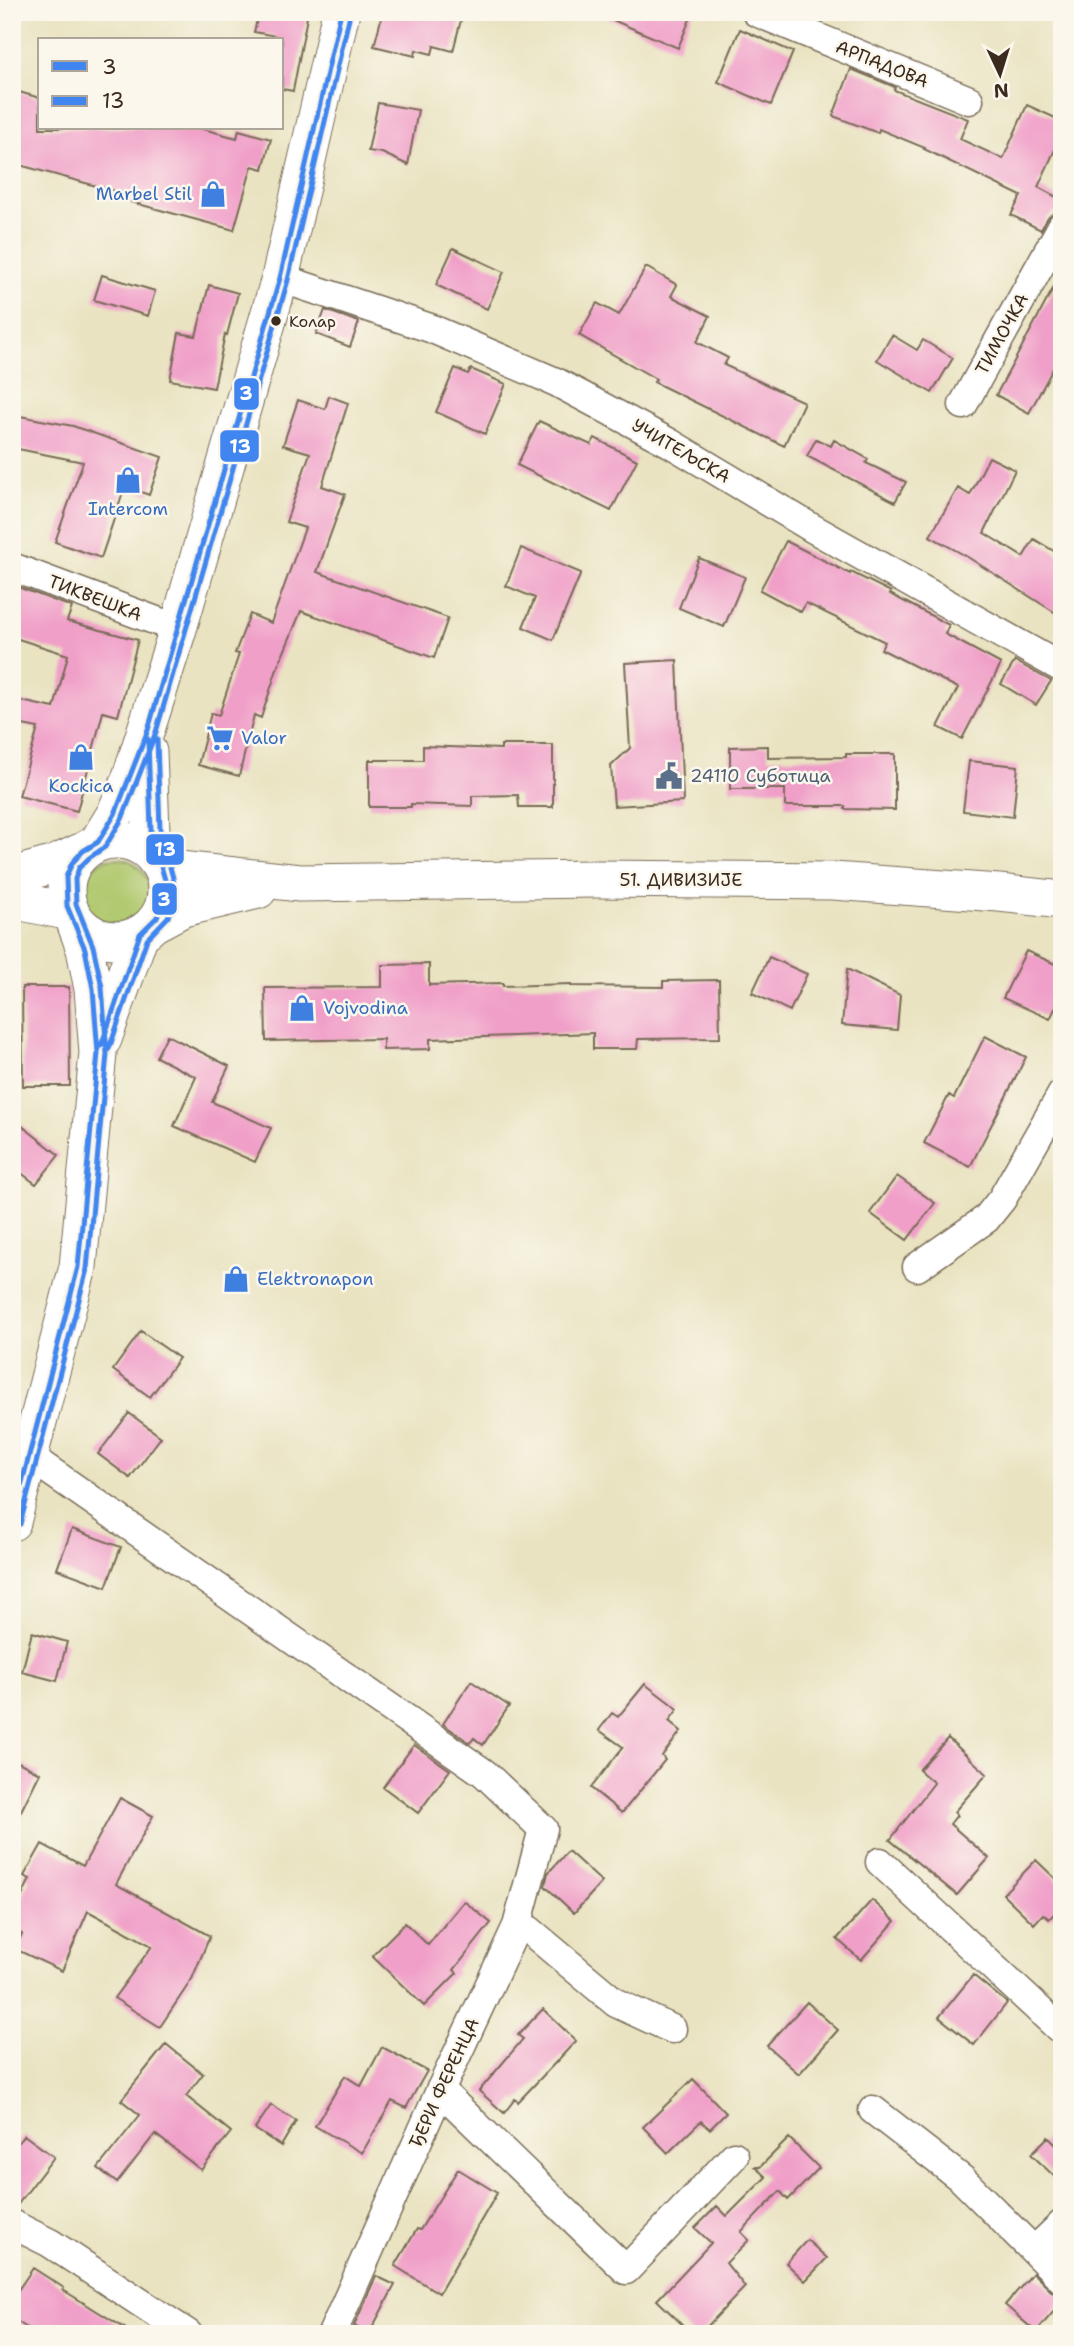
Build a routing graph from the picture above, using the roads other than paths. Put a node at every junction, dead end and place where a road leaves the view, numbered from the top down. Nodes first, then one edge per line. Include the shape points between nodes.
1 (341, 12) edge
2 (756, 12) edge
3 (969, 100) dead end
4 (1062, 226) edge
5 (280, 278) junction
6 (963, 405) dead end
7 (12, 566) edge
8 (178, 629) junction
9 (1062, 668) edge
10 (148, 730) junction
11 (90, 847) junction
12 (159, 865) junction
13 (12, 876) edge
14 (300, 883) junction
15 (12, 900) edge
16 (1062, 900) edge
17 (72, 916) junction
18 (147, 929) junction
19 (98, 1053) junction
20 (1062, 1094) edge
21 (917, 1267) dead end
22 (30, 1457) junction
23 (12, 1522) edge
24 (880, 1862) dead end
25 (517, 1926) junction
26 (672, 2029) dead end
27 (1062, 2031) edge
28 (440, 2091) junction
29 (873, 2110) dead end
30 (734, 2156) dead end
31 (12, 2224) edge
32 (1062, 2224) edge
33 (1034, 2251) junction
34 (1062, 2279) edge
35 (188, 2334) edge
36 (332, 2334) edge

1 - 5 street
2 - 3 street, АРПАДОВА
4 - 6 street, ТИМОЧКА
5 - 8 street
5 - 9 street, УЧИТЕЉСКА via 430,328 556,382
7 - 8 street, ТИКВЕШКА
8 - 10 street
10 - 11 street via 120,803
10 - 12 street via 150,810
11 - 12 street via 114,839 131,841 146,849
11 - 13 street via 55,864
11 - 17 street via 72,863 66,877
12 - 14 street, 51. ДИВИЗИЈЕ
12 - 18 street via 166,893 162,909
14 - 16 street, 51. ДИВИЗИЈЕ via 832,881
14 - 18 street, 51. ДИВИЗИЈЕ via 183,908
15 - 17 street
17 - 18 street via 91,934 112,940
17 - 19 street via 93,989
18 - 19 street
19 - 22 street via 78,1267
20 - 21 street via 986,1219
22 - 23 street
22 - 25 street, ЂЕРИ ФЕРЕНЦА via 484,1773 544,1829
24 - 27 street
25 - 26 street via 529,1930 616,2003
25 - 28 street, ЂЕРИ ФЕРЕНЦА
28 - 30 street via 626,2270
28 - 36 street, ЂЕРИ ФЕРЕНЦА
29 - 33 street via 963,2180
31 - 35 street via 50,2243
32 - 33 street
33 - 34 street

